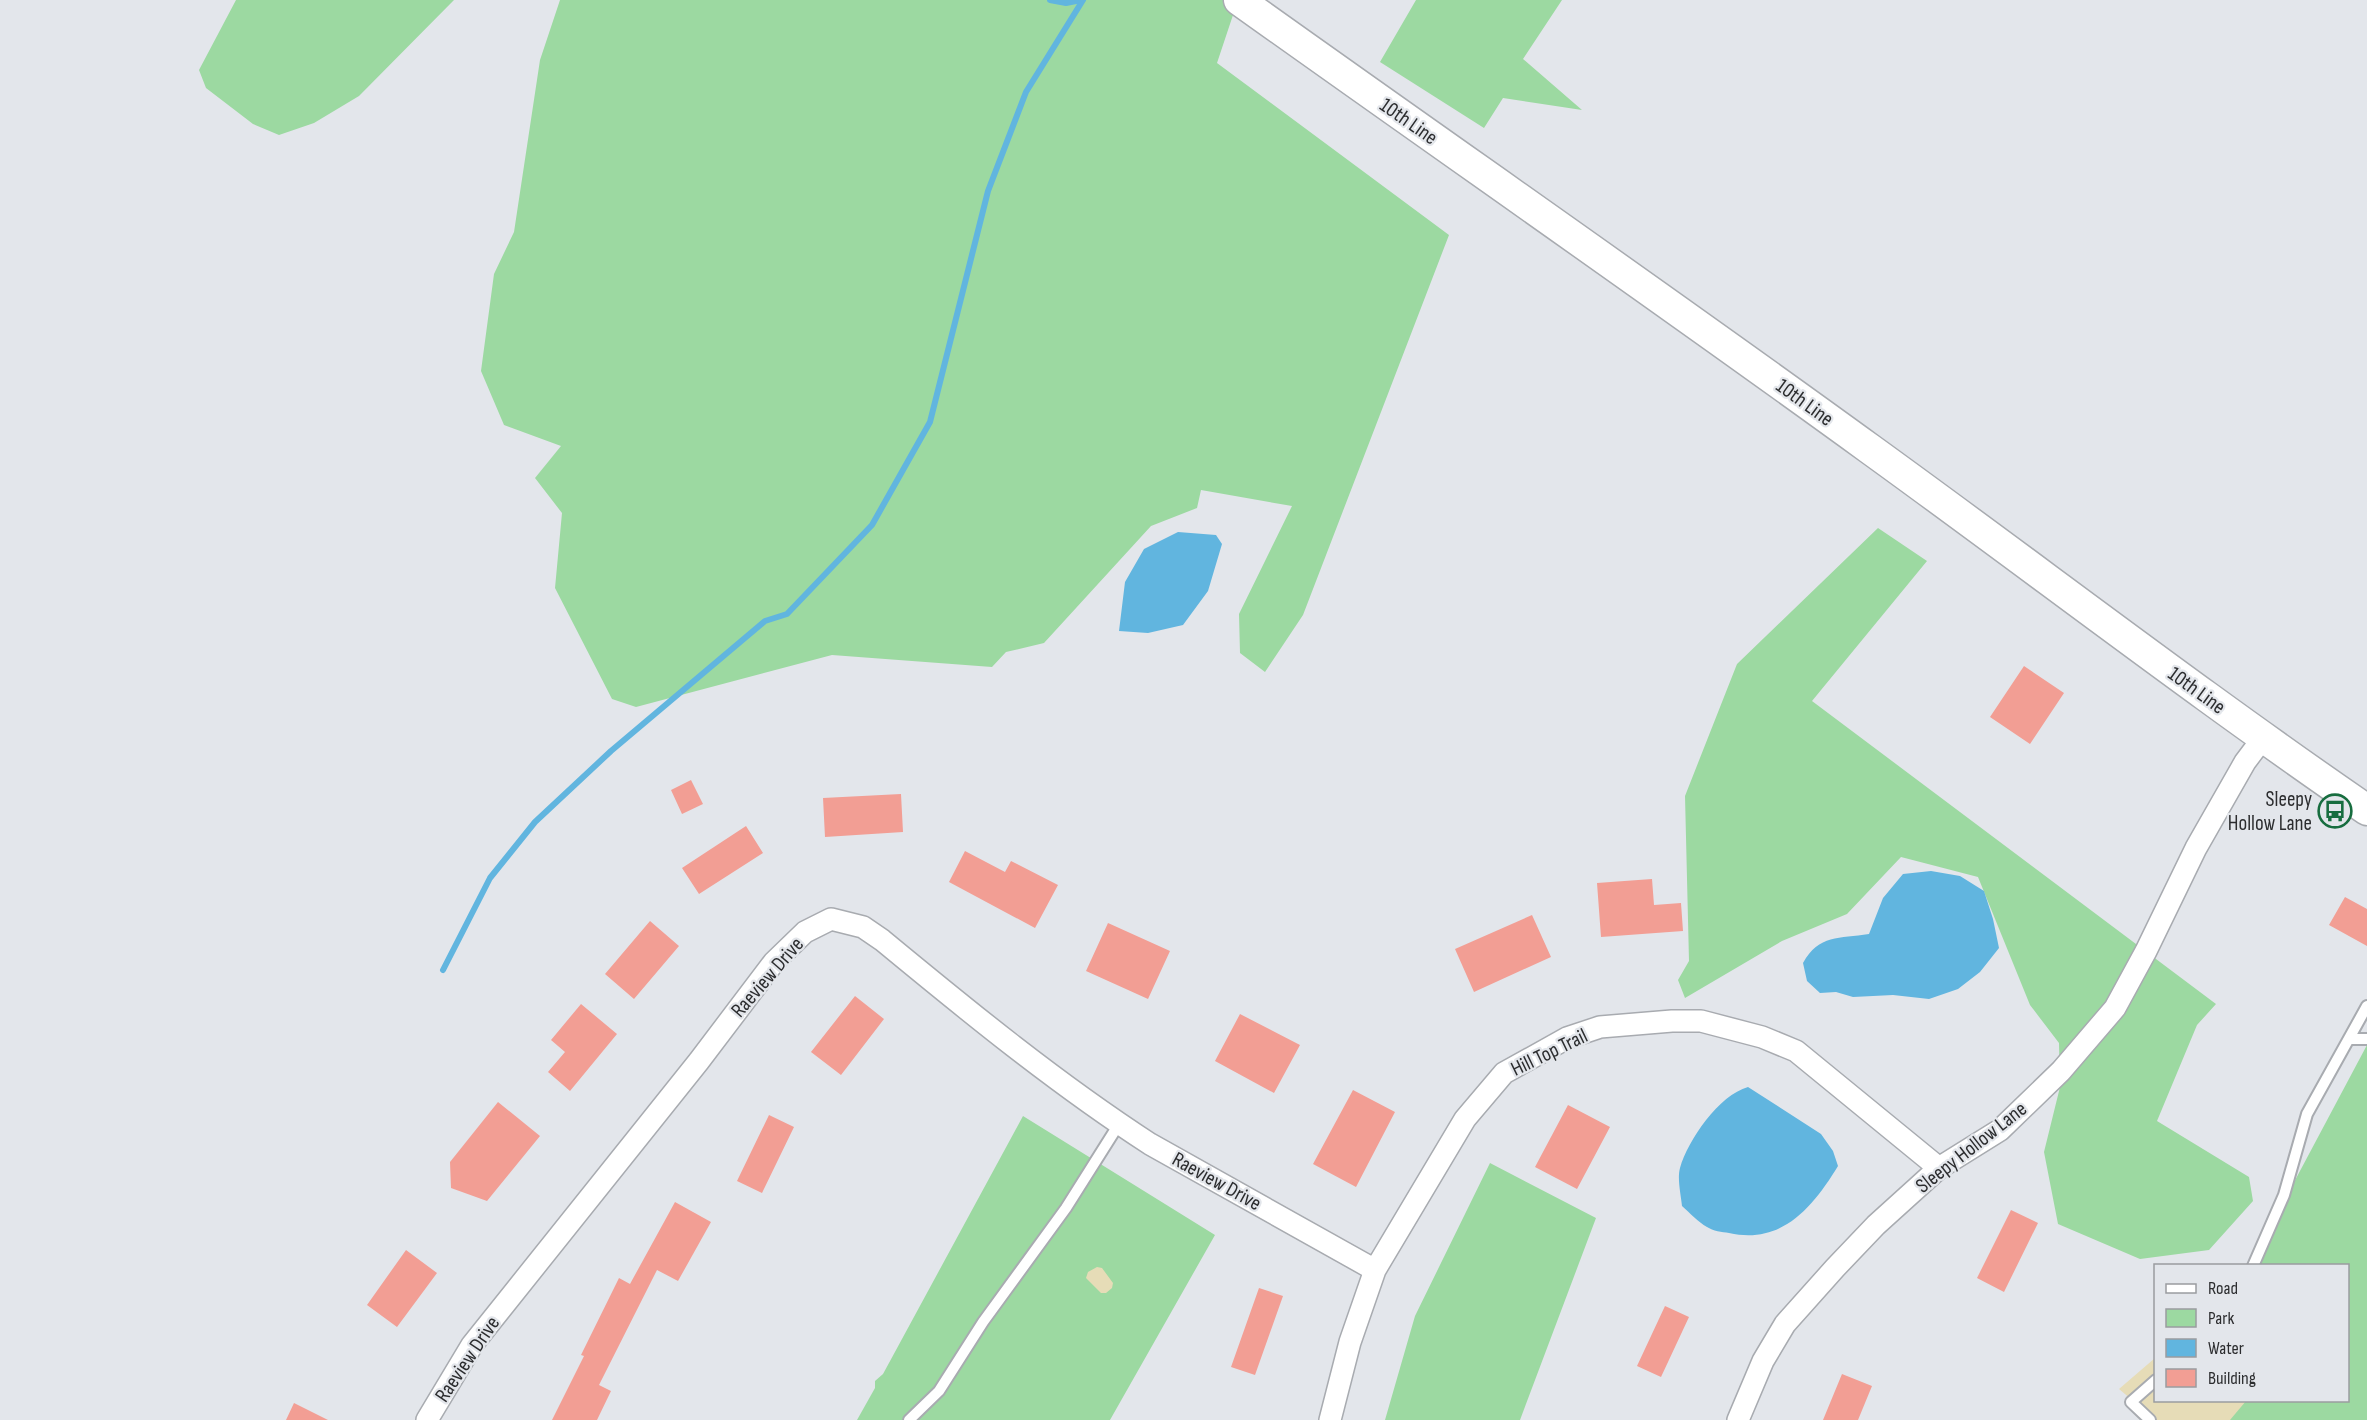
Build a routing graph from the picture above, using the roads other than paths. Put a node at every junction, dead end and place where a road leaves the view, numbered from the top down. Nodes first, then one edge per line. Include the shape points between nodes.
1 (1239, 0) edge
2 (2263, 738) junction
3 (2367, 810) edge
4 (2367, 1006) edge
5 (2349, 1039) junction
6 (2367, 1039) edge
7 (1119, 1124) junction
8 (1939, 1168) junction
9 (2254, 1264) edge
10 (1375, 1270) junction
11 (2154, 1382) edge
12 (426, 1420) edge
13 (909, 1420) edge
14 (1330, 1420) edge
15 (1738, 1420) edge
16 (2150, 1420) edge

1 - 2 main road, 10th Line via 1870,449
2 - 3 main road, 10th Line
2 - 8 street, Sleepy Hollow Lane via 2196,848 2115,1008 2061,1071 2000,1130
4 - 5 lane
5 - 6 lane
5 - 9 lane via 2307,1114 2284,1196
7 - 10 street, Raeview Drive
7 - 12 street, Raeview Drive via 882,940 863,927 831,919 805,932 774,962 472,1345
7 - 13 lane via 1066,1208 983,1322 939,1391
8 - 10 street, Hill Top Trail via 1796,1051 1762,1037 1701,1022 1600,1027 1567,1038 1504,1073 1465,1119
8 - 15 street, Sleepy Hollow Lane via 1876,1225 1785,1324 1763,1361
10 - 14 street, Hill Top Trail via 1350,1342
11 - 16 lane via 2131,1402

